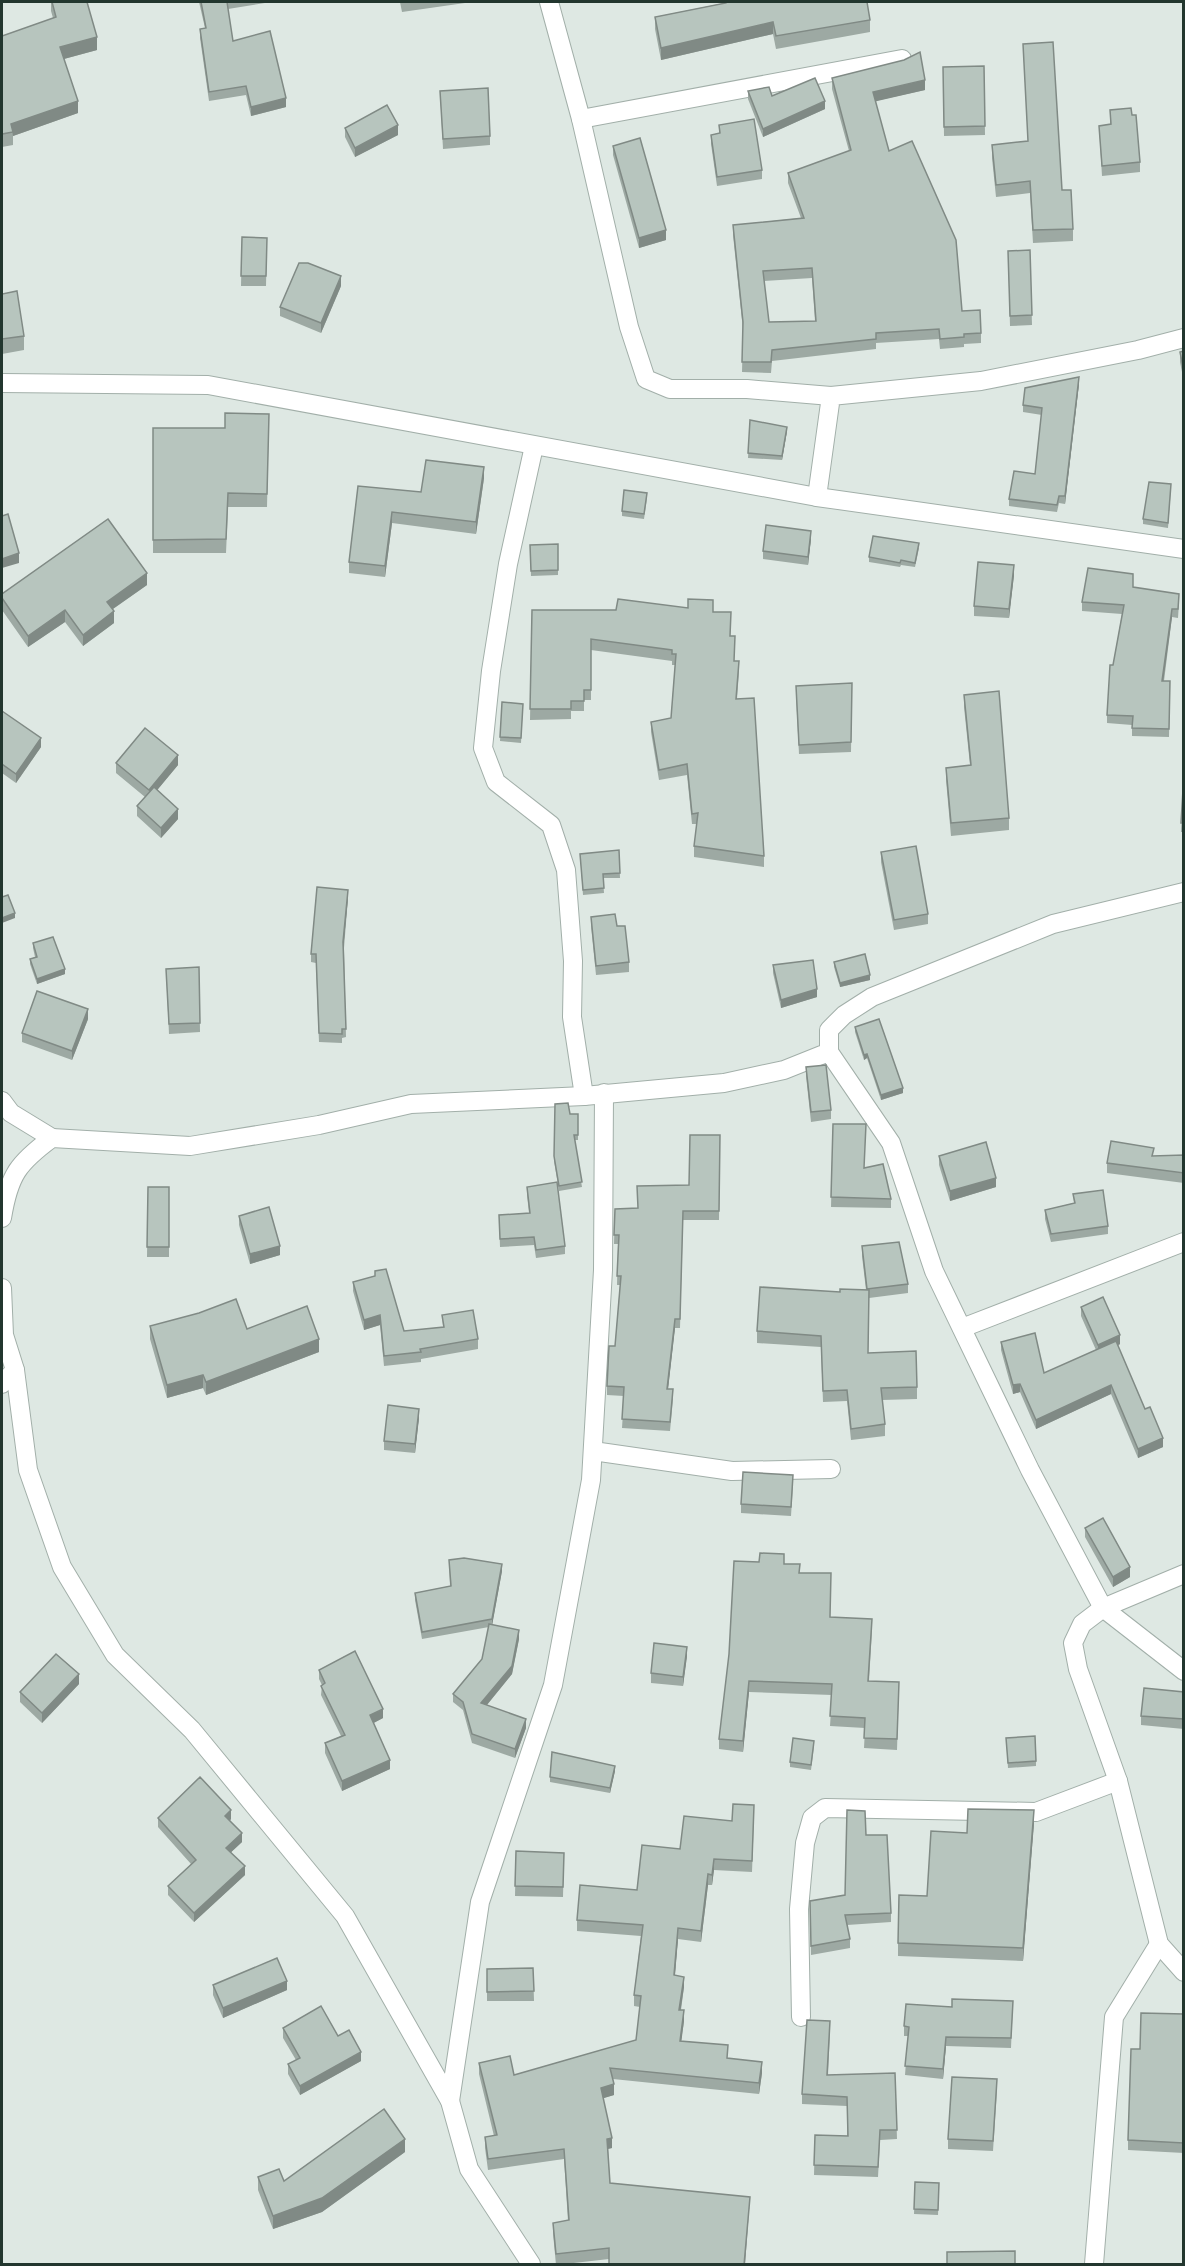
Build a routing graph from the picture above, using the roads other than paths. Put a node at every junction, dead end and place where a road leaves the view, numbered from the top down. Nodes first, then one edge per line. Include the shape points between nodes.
1 (549, 2) edge
2 (903, 59) edge
3 (581, 118) junction
4 (1184, 338) edge
5 (2, 383) edge
6 (831, 396) junction
7 (534, 446) junction
8 (817, 496) junction
9 (1184, 549) edge
10 (1184, 892) edge
11 (829, 1052) junction
12 (604, 1093) junction
13 (584, 1096) junction
14 (2, 1101) edge
15 (52, 1138) junction
16 (2, 1218) edge
17 (1184, 1242) edge
18 (2, 1288) edge
19 (962, 1328) junction
20 (15, 1370) junction
21 (2, 1384) edge
22 (593, 1450) junction
23 (831, 1469) dead end
24 (1184, 1574) edge
25 (1103, 1608) junction
26 (1184, 1671) edge
27 (1118, 1781) junction
28 (1159, 1944) junction
29 (1184, 1971) edge
30 (801, 2017) dead end
31 (450, 2101) junction
32 (531, 2265) edge
33 (1094, 2265) edge

1 - 3 street
2 - 3 street
3 - 6 street via 616,274 646,379 670,389 747,389
4 - 6 street via 981,381
5 - 7 street via 208,385
6 - 8 street
7 - 8 street
7 - 13 street via 508,564 490,671 483,747 496,782 551,825 566,870 573,961 572,1017
8 - 9 street
10 - 11 street via 1053,924 872,998 844,1015 829,1030
11 - 12 street via 784,1070 724,1083
11 - 19 street via 891,1143 934,1271
12 - 13 street
12 - 22 street via 603,1270
13 - 15 street via 411,1104 319,1125 190,1146
14 - 15 street via 11,1113
15 - 16 street via 23,1159 12,1178
17 - 19 street
18 - 20 street via 4,1335
19 - 25 street via 1030,1470
20 - 21 street
20 - 31 street via 28,1470 62,1567 116,1655 192,1730 345,1916
22 - 23 street via 732,1471
22 - 31 street via 591,1480 553,1685 480,1902
24 - 25 street
25 - 26 street
25 - 27 street via 1082,1623 1073,1643 1078,1669
27 - 28 street
27 - 30 street via 1036,1812 825,1808 812,1818 805,1843 799,1909
28 - 29 street
28 - 33 street via 1114,2017
31 - 32 street via 469,2169

